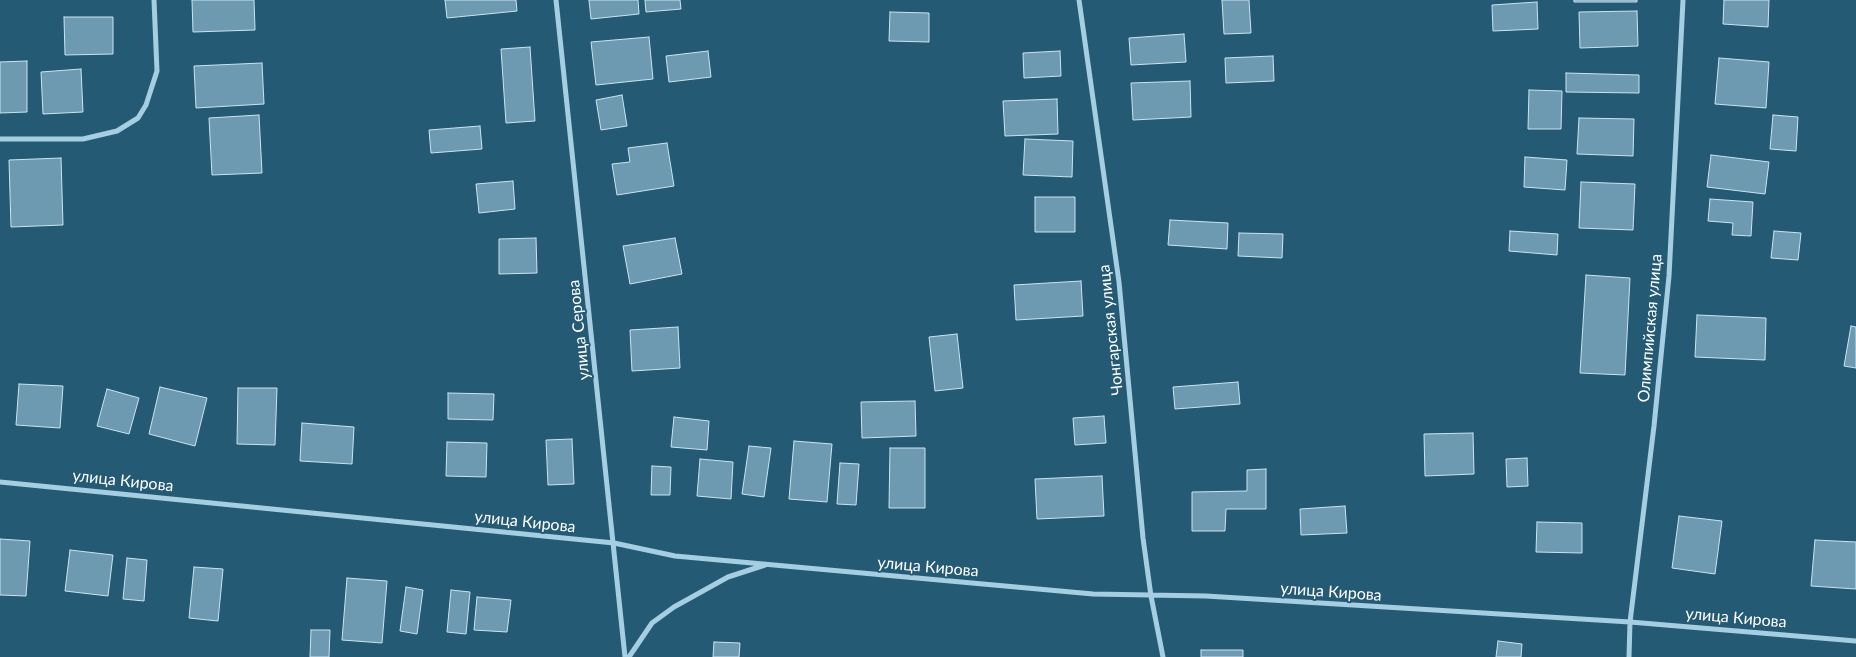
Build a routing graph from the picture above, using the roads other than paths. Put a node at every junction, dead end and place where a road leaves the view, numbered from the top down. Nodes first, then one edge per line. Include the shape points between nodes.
1 (154, 0) edge
2 (556, 0) edge
3 (1080, 0) edge
4 (1683, 0) edge
5 (0, 140) edge
6 (0, 482) edge
7 (614, 543) junction
8 (768, 564) junction
9 (1151, 596) junction
10 (1630, 622) junction
11 (1856, 641) edge
12 (627, 657) edge
13 (1164, 657) edge
14 (1629, 657) edge

1 - 5 street via 157,71 146,105 138,118 117,131 83,139
2 - 7 street, улица Серова
3 - 9 street, Чонгарская улица via 1119,282
4 - 10 street, Олимпийская улица via 1669,276
6 - 7 street, улица Кирова
7 - 8 street, улица Кирова via 675,556
7 - 12 street, улица Серова
8 - 9 street, улица Кирова via 1093,594
8 - 12 street via 728,576 674,607 652,623
9 - 10 street, улица Кирова via 1216,597
9 - 13 street, Чонгарская улица
10 - 11 street, улица Кирова
10 - 14 street, Олимпийская улица

